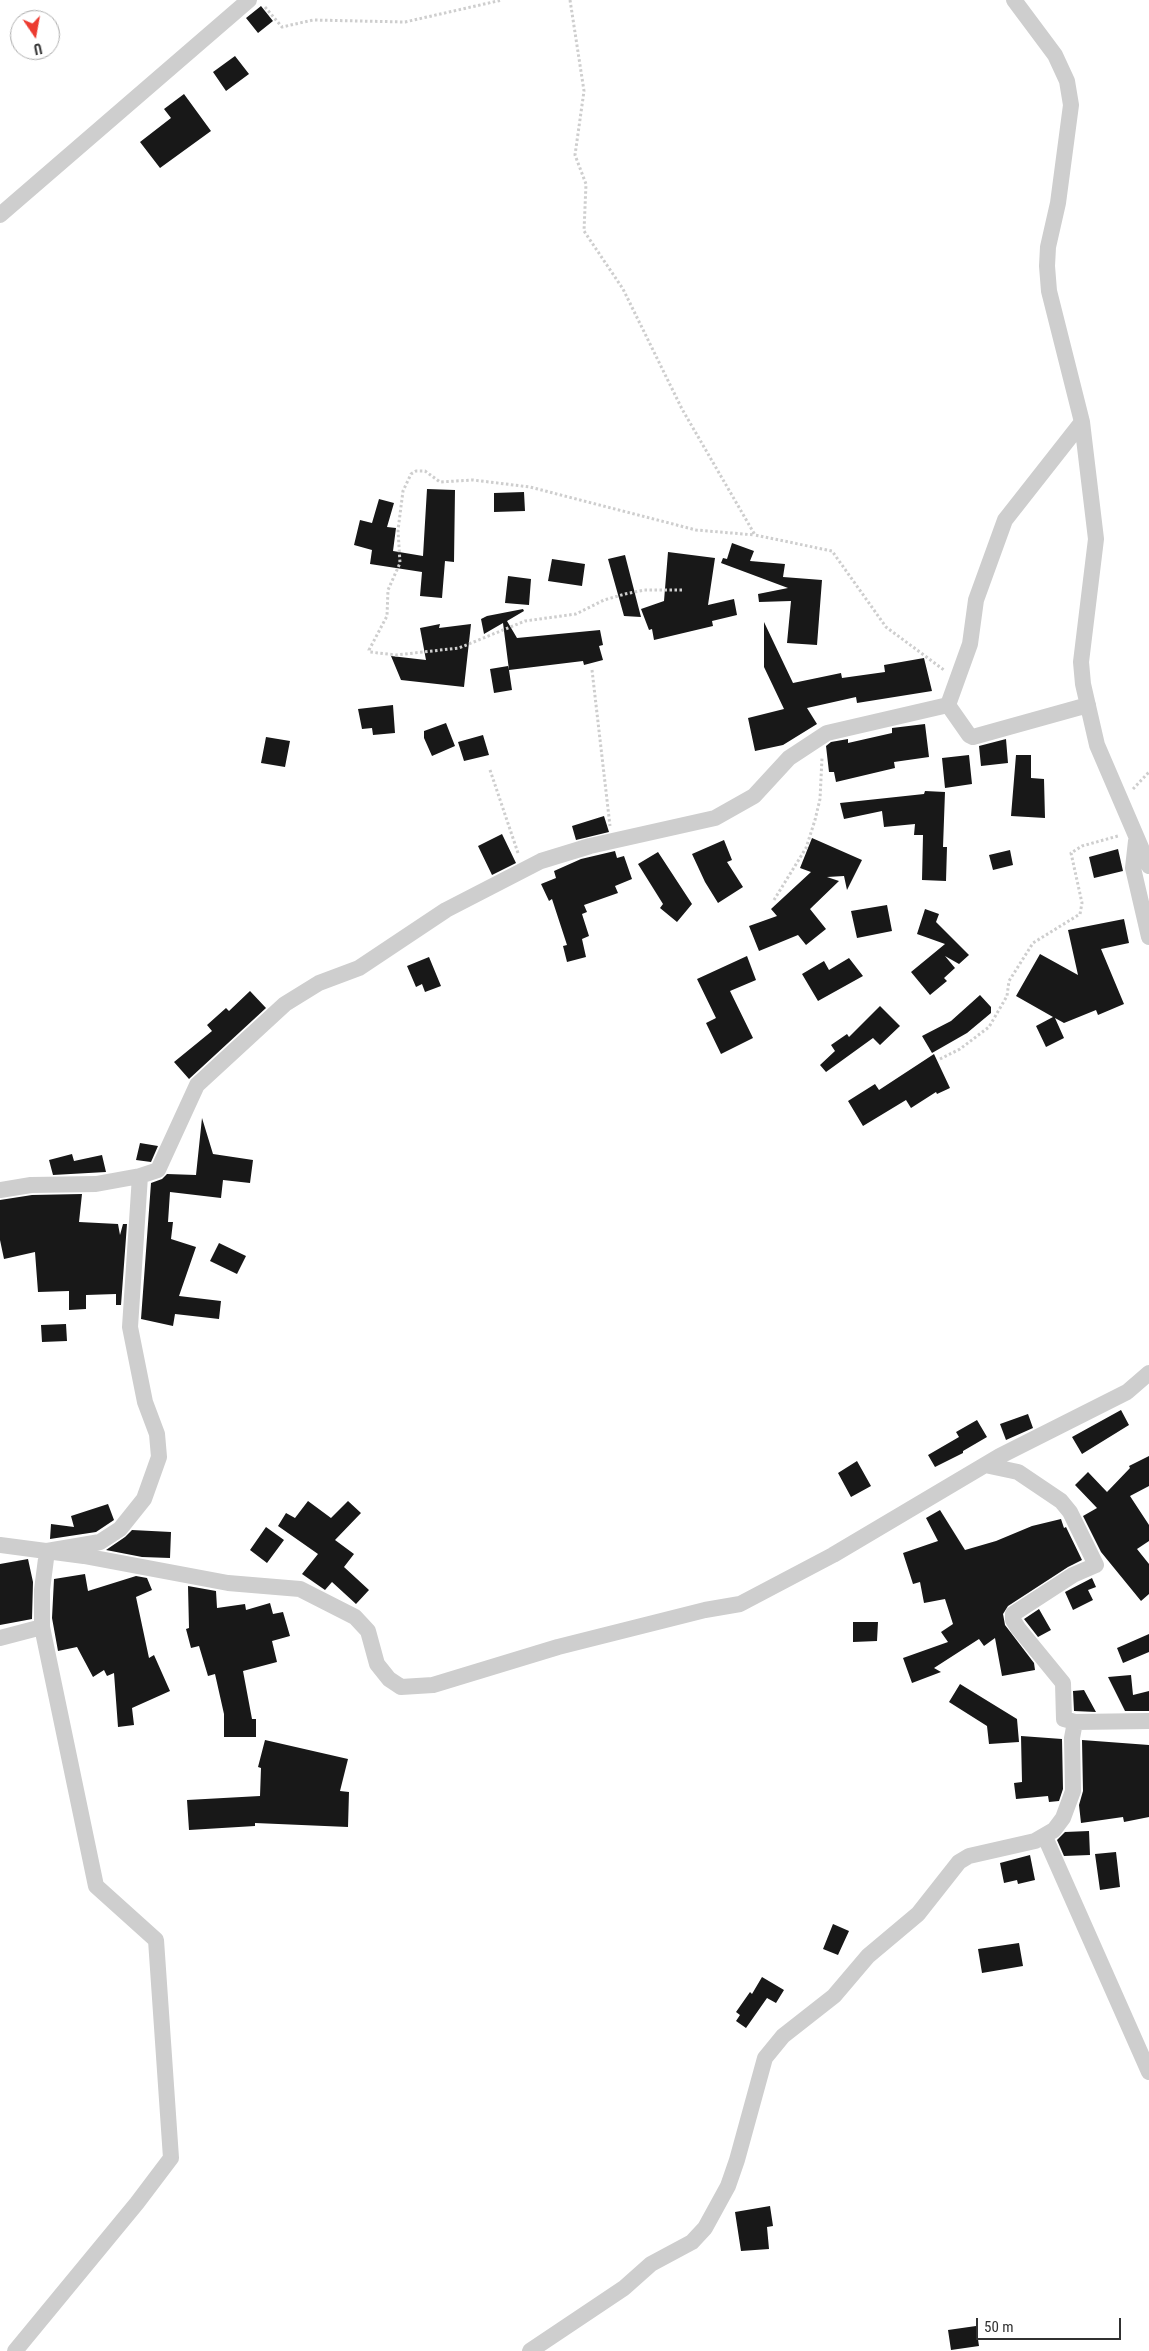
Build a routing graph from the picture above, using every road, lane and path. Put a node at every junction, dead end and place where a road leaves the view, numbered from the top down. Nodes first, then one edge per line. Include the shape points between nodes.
1 (249, 0) edge
2 (259, 0) edge
3 (502, 0) edge
4 (570, 0) edge
5 (1014, 0) edge
6 (0, 215) edge
7 (1082, 422) junction
8 (755, 535) junction
9 (682, 590) dead end
10 (592, 670) dead end
11 (958, 680) junction
12 (1088, 705) junction
13 (948, 706) junction
14 (822, 737) junction
15 (490, 770) dead end
16 (1135, 836) junction
17 (612, 841) junction
18 (1149, 866) edge
19 (523, 870) junction
20 (774, 900) dead end
21 (1149, 937) edge
22 (940, 1059) dead end
23 (140, 1176) junction
24 (0, 1190) edge
25 (1149, 1374) edge
26 (985, 1465) junction
27 (0, 1545) edge
28 (47, 1551) junction
29 (42, 1627) junction
30 (0, 1638) edge
31 (1149, 1721) edge
32 (1075, 1722) junction
33 (1044, 1837) junction
34 (1149, 2072) edge
35 (15, 2351) edge
36 (530, 2351) edge

1 - 6 street
2 - 3 path via 282,27 313,20 405,22
4 - 8 path via 584,91 575,154 586,184 584,231 623,289 682,409
5 - 7 street via 1055,54 1071,105 1047,266 1049,291
7 - 11 street via 1005,520 976,600 970,644
7 - 12 street via 1096,539 1081,662
8 - 9 path via 696,530 530,487 473,480 440,482 420,470 416,471 411,474 403,491 398,530 400,563 388,590 386,616 369,650 396,655 459,648 525,621 576,614 625,594 644,590
8 - 11 path via 832,551 886,627
10 - 17 path
11 - 13 street
12 - 13 street via 973,737
12 - 16 street via 1097,744
13 - 14 street via 827,733
14 - 17 street via 789,758 754,796 715,818
14 - 20 path via 816,820 806,848
15 - 19 path
16 - 18 street
16 - 21 street via 1133,868
16 - 22 path via 1082,846 1071,853 1082,903 1080,914 1033,942 1009,981 1007,996 989,1026 960,1049
17 - 19 street via 541,861
19 - 23 street via 446,910 359,968 319,984 285,1004 197,1084 158,1170
23 - 24 street via 96,1184 31,1185
23 - 28 street via 130,1327 145,1402 157,1434 159,1456 144,1499 120,1529 100,1542
25 - 26 street via 1127,1392
26 - 28 street via 833,1555 740,1604 576,1643 418,1687 401,1687 389,1679 377,1664 368,1631 355,1617 300,1589 228,1583
26 - 32 street via 1018,1472 1061,1501 1076,1522 1096,1565 1073,1575 1013,1614 1018,1628 1063,1683 1064,1720
27 - 28 street
28 - 29 street
29 - 30 street
29 - 35 street via 96,1886 156,1940 171,2158
31 - 32 street
32 - 33 street via 1072,1738 1073,1791 1063,1818
33 - 34 street
33 - 36 street via 964,1858 928,1903 868,1956 834,1996 783,2036 765,2058 728,2186 705,2228 692,2242 651,2264 624,2288

